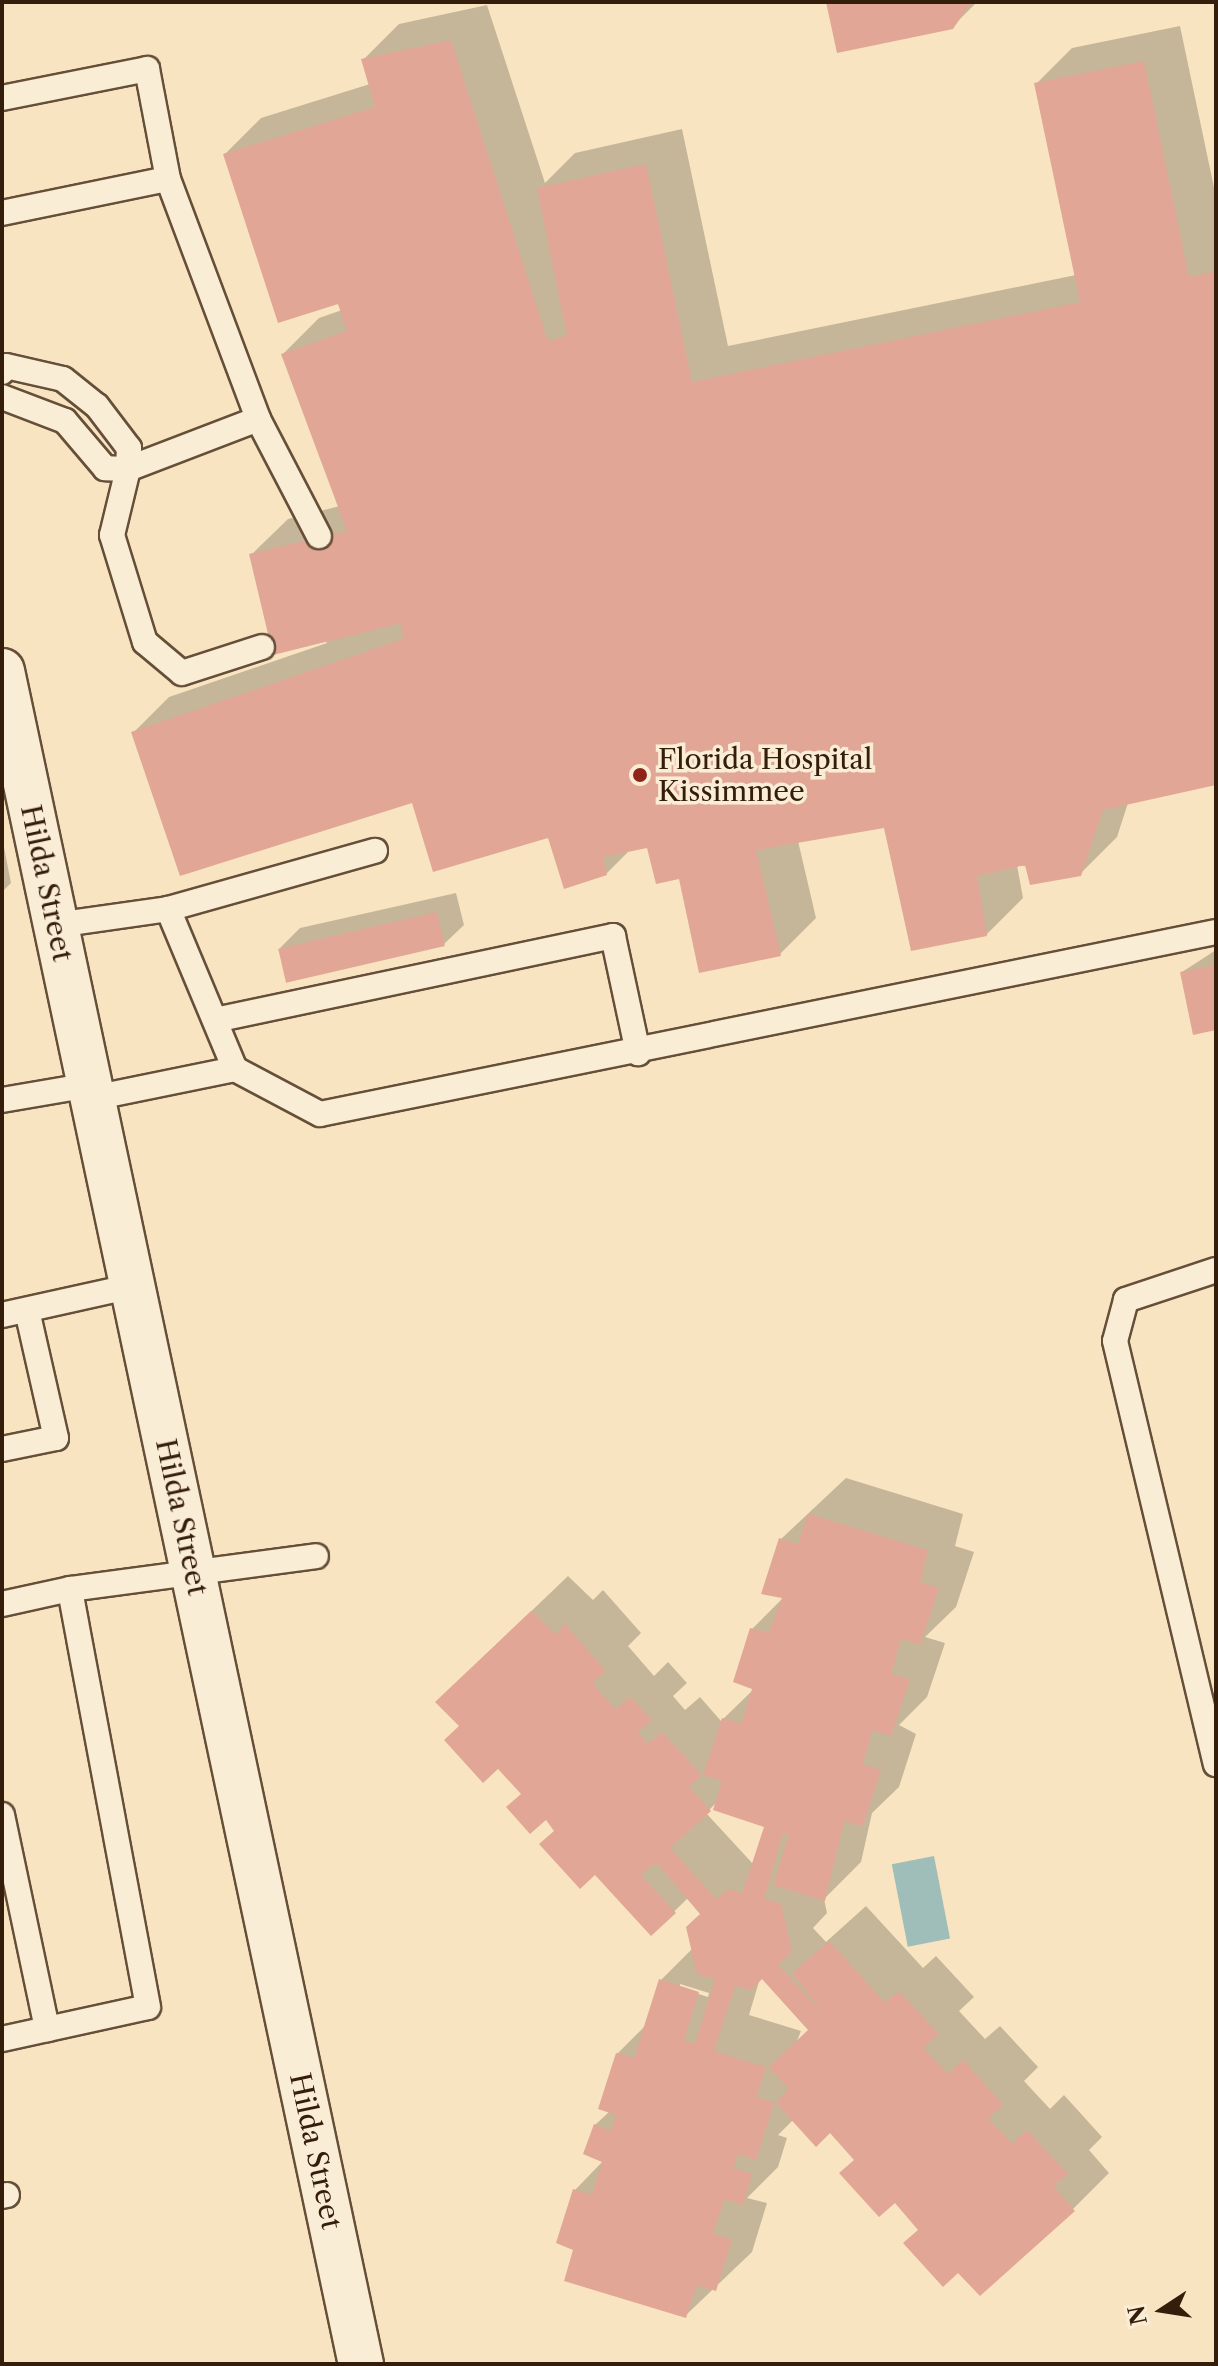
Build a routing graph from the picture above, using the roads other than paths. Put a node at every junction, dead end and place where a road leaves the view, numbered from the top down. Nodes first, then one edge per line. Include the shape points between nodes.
1 (2, 98) edge
2 (168, 179) junction
3 (2, 213) edge
4 (2, 372) edge
5 (2, 397) edge
6 (258, 419) junction
7 (128, 469) junction
8 (319, 536) dead end
9 (262, 647) dead end
10 (2, 671) edge
11 (375, 851) dead end
12 (168, 909) junction
13 (56, 925) junction
14 (1216, 932) edge
15 (215, 1020) junction
16 (638, 1053) junction
17 (235, 1069) junction
18 (91, 1091) junction
19 (2, 1100) edge
20 (1216, 1270) edge
21 (133, 1286) junction
22 (27, 1310) junction
23 (2, 1315) edge
24 (2, 1449) edge
25 (316, 1556) dead end
26 (193, 1569) junction
27 (70, 1589) junction
28 (2, 1604) edge
29 (1216, 1764) edge
30 (2, 1815) edge
31 (47, 2029) junction
32 (2, 2039) edge
33 (361, 2364) edge

1 - 2 lane via 147,69
2 - 3 lane
2 - 6 lane
4 - 7 lane via 6,366 63,379 97,406 129,448
5 - 7 lane via 65,421 105,468
6 - 7 lane
6 - 8 lane
7 - 9 lane via 112,535 145,642 182,673
10 - 13 street, Hilda Street
11 - 12 lane
12 - 13 lane
12 - 15 lane
13 - 18 street, Hilda Street
14 - 16 lane
15 - 16 lane via 613,936
15 - 17 lane
16 - 17 lane via 320,1114
17 - 18 lane
18 - 19 lane
18 - 21 street, Hilda Street
20 - 29 lane via 1126,1300 1115,1341
21 - 22 lane
21 - 26 street, Hilda Street
22 - 23 lane
22 - 24 lane via 56,1438
25 - 26 lane
26 - 27 lane
26 - 33 street, Hilda Street
27 - 28 lane
27 - 31 lane via 148,2007
30 - 31 lane
31 - 32 lane

